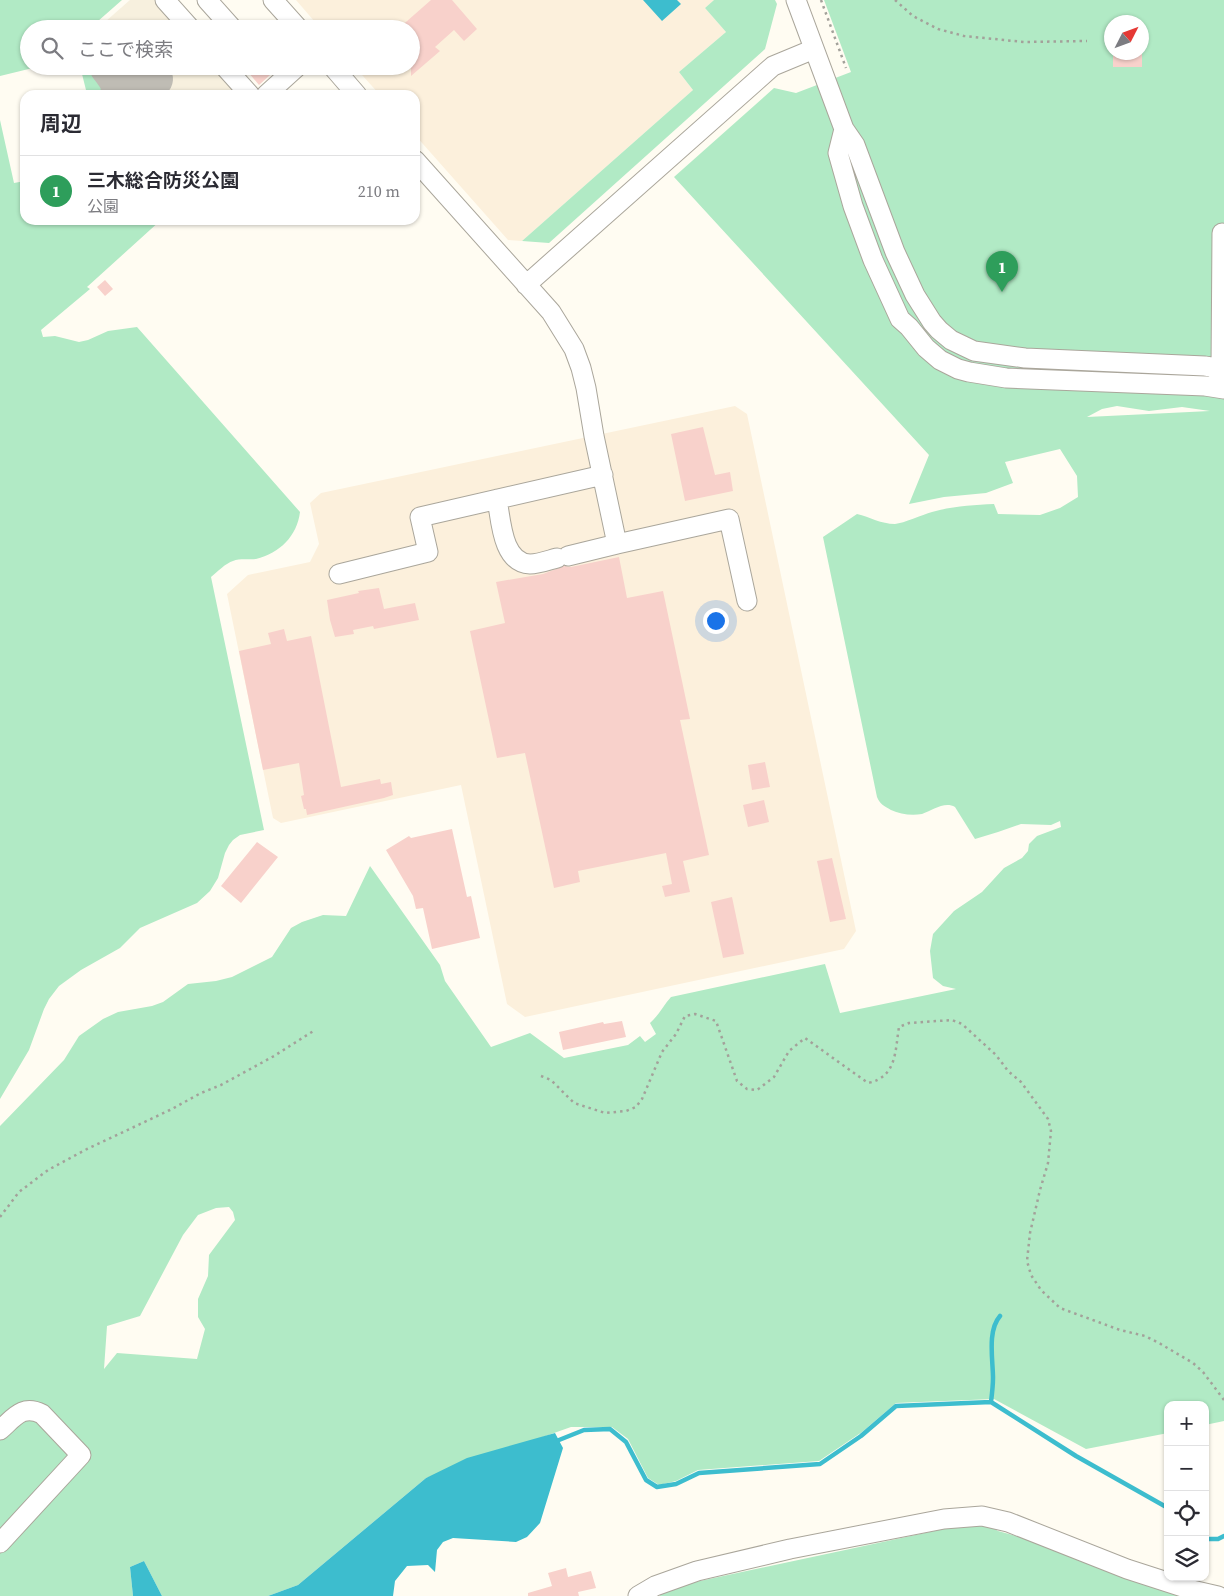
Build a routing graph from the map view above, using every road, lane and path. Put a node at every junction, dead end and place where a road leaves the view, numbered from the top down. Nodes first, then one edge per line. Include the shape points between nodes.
1 (165, 0) edge
2 (207, 0) edge
3 (273, 0) edge
4 (796, 0) edge
5 (821, 0) edge
6 (895, 0) edge
7 (183, 20) edge
8 (225, 20) edge
9 (290, 20) edge
10 (1087, 41) dead end
11 (814, 49) junction
12 (846, 68) dead end
13 (232, 75) edge
14 (288, 75) edge
15 (340, 75) edge
16 (246, 90) edge
17 (272, 90) edge
18 (353, 90) edge
19 (844, 129) junction
20 (420, 166) edge
21 (1222, 233) dead end
22 (526, 285) junction
23 (1222, 369) edge
24 (1220, 389) edge
25 (603, 475) junction
26 (497, 499) junction
27 (617, 544) junction
28 (339, 574) dead end
29 (747, 601) dead end
30 (315, 1030) dead end
31 (541, 1076) dead end
32 (0, 1217) edge
33 (1224, 1400) edge
34 (0, 1430) edge
35 (0, 1544) edge
36 (638, 1596) edge
37 (1218, 1596) edge

1 - 7 street
2 - 8 street
3 - 9 street
4 - 11 street
5 - 12 path
6 - 10 path via 913,16 938,30 964,36 1024,42
11 - 19 street
11 - 22 street via 772,66
13 - 16 street
14 - 17 street
15 - 18 street
19 - 23 street via 861,142 885,193 928,315 951,340 968,349 1025,358
19 - 24 street via 838,153 852,206 873,260 900,319 940,360 981,375
20 - 22 street
21 - 23 street
22 - 25 street via 551,312 574,349 586,388
23 - 24 street
25 - 26 street
25 - 27 street
26 - 27 street via 506,545 518,560 530,564
26 - 28 street via 420,517 428,552
27 - 29 street via 730,519
30 - 32 path via 221,1084 48,1170 19,1192
31 - 33 path via 551,1080 574,1102 605,1112 636,1107 662,1052 685,1016 695,1014 716,1020 737,1081 747,1089 758,1090 774,1077 789,1051 805,1038 868,1083 878,1081 892,1067 899,1027 909,1023 952,1020 962,1024 1022,1082 1048,1119 1051,1131 1048,1163 1030,1233 1028,1261 1031,1275 1041,1290 1060,1308 1145,1336 1193,1362
34 - 35 street via 17,1414 30,1410 42,1414 81,1455
36 - 37 street via 697,1571 944,1519 982,1516 1008,1522 1127,1569

